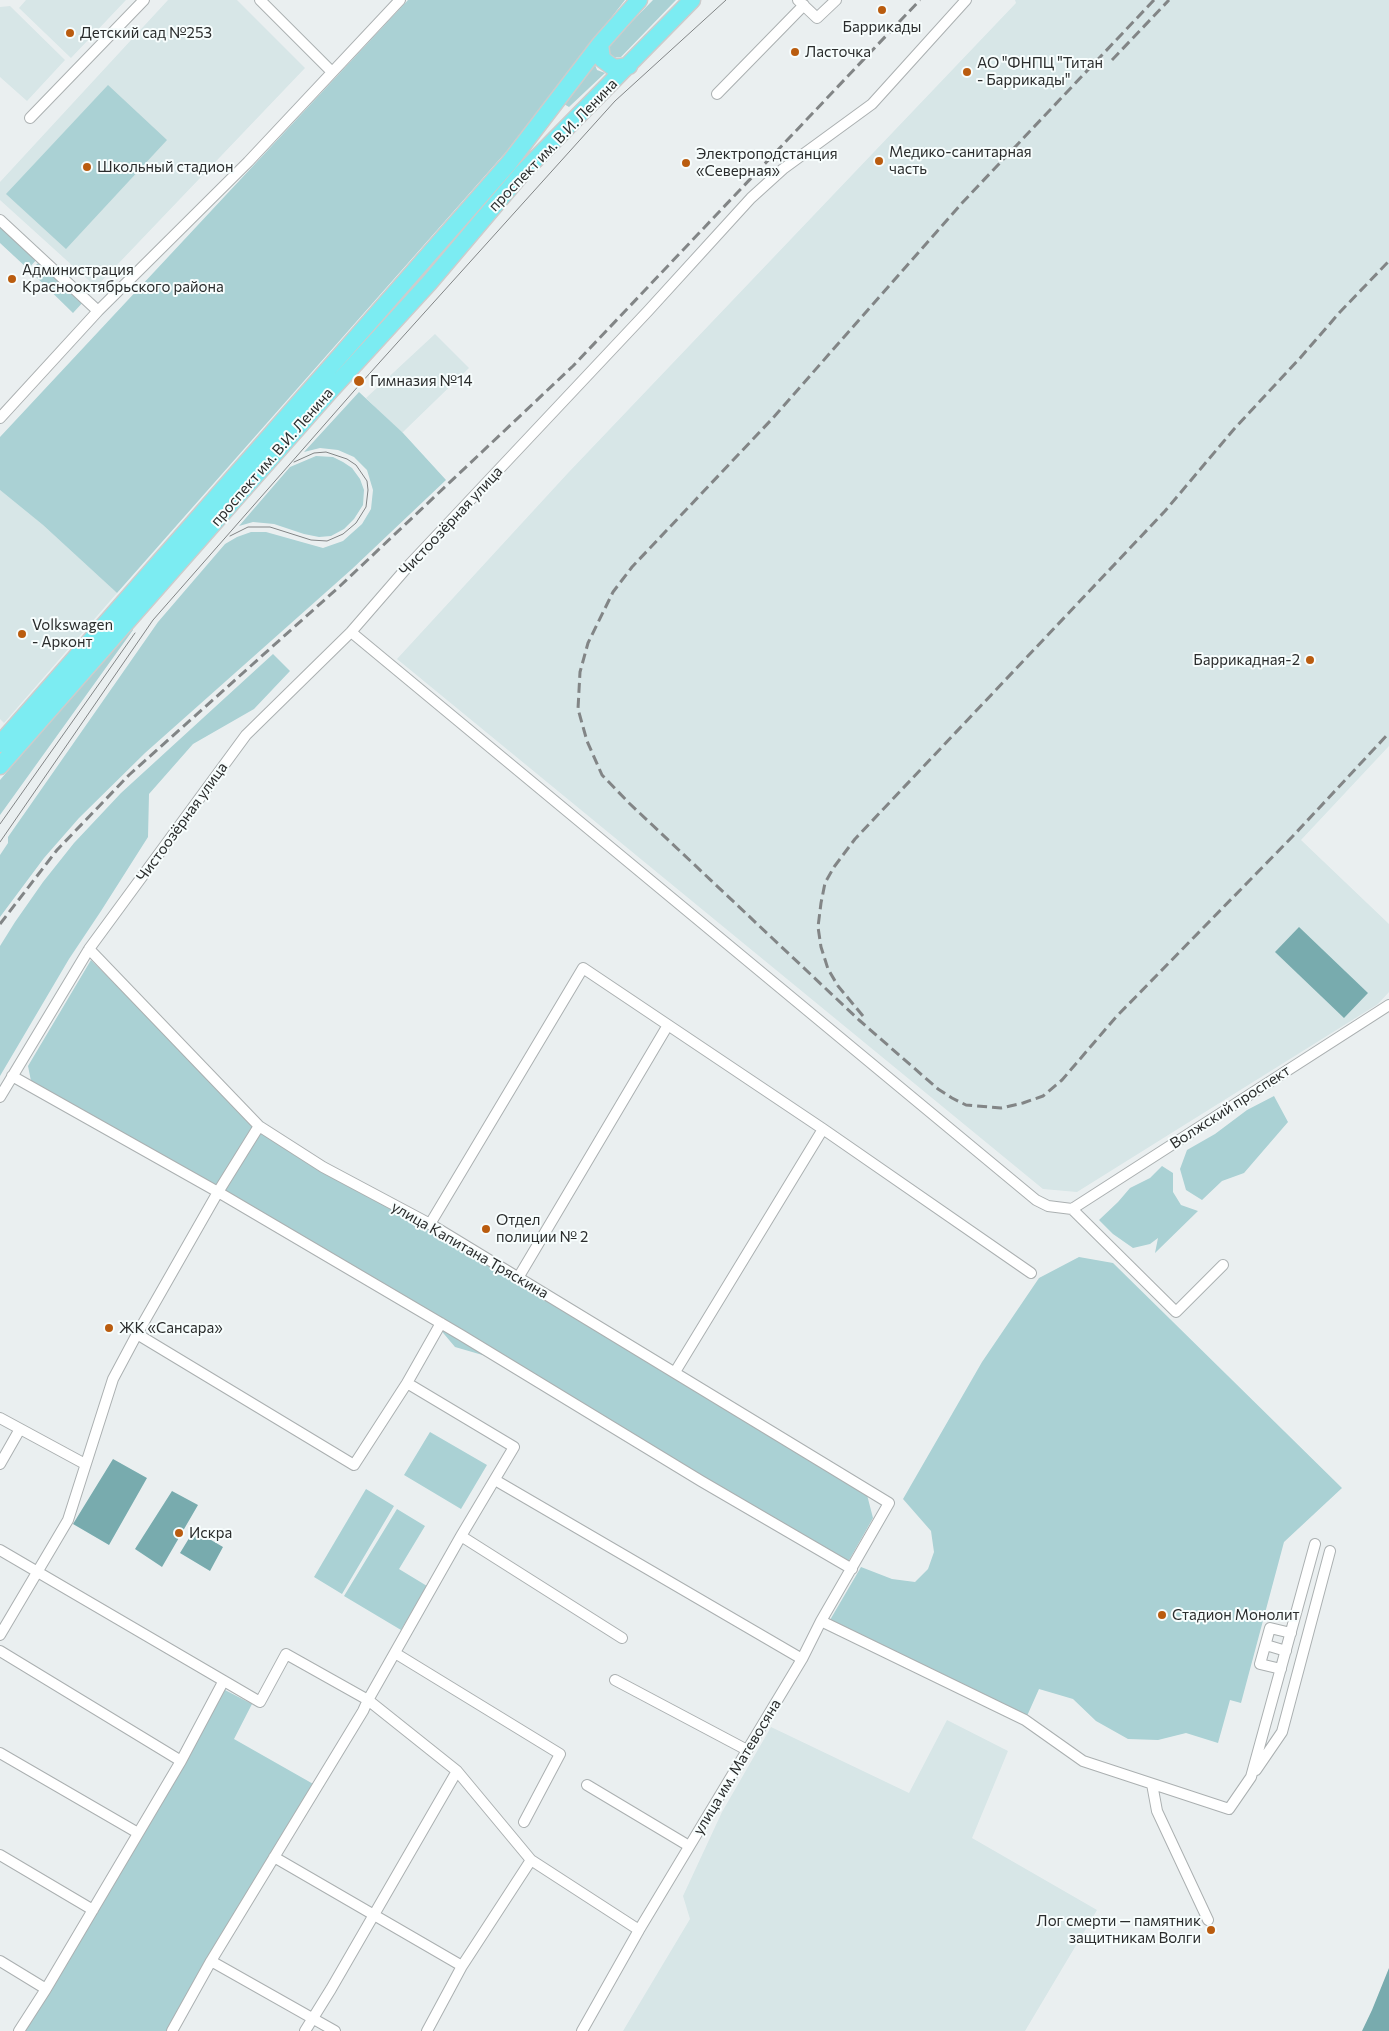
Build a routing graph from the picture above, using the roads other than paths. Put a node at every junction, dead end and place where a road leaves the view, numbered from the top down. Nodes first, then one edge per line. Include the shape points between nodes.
1 (144, 0) edge
2 (260, 0) edge
3 (400, 0) edge
4 (639, 0) edge
5 (692, 0) edge
6 (836, 0) edge
7 (966, 0) edge
8 (801, 3) edge
9 (600, 44) junction
10 (629, 66) junction
11 (331, 71) junction
12 (716, 94) dead end
13 (30, 118) dead end
14 (0, 220) edge
15 (98, 311) junction
16 (0, 418) edge
17 (351, 632) junction
18 (0, 744) edge
19 (0, 766) edge
20 (89, 949) junction
21 (1389, 1005) edge
22 (668, 1024) junction
23 (12, 1076) junction
24 (0, 1097) edge
25 (259, 1126) junction
26 (823, 1129) junction
27 (218, 1192) junction
28 (1072, 1209) junction
29 (430, 1224) junction
30 (1223, 1265) dead end
31 (1030, 1273) dead end
32 (518, 1278) junction
33 (440, 1322) junction
34 (137, 1334) junction
35 (675, 1372) junction
36 (407, 1383) junction
37 (0, 1418) edge
38 (20, 1429) junction
39 (0, 1464) edge
40 (85, 1464) junction
41 (495, 1480) junction
42 (890, 1503) joint
43 (460, 1536) junction
44 (1315, 1544) dead end
45 (0, 1550) edge
46 (1330, 1552) dead end
47 (852, 1568) junction
48 (36, 1573) junction
49 (822, 1621) junction
50 (1291, 1633) junction
51 (0, 1635) edge
52 (622, 1638) dead end
53 (1266, 1646) junction
54 (0, 1651) edge
55 (1286, 1651) junction
56 (394, 1652) junction
57 (802, 1659) junction
58 (1280, 1669) junction
59 (615, 1680) dead end
60 (223, 1682) junction
61 (368, 1700) junction
62 (1264, 1728) junction
63 (1282, 1732) junction
64 (747, 1750) junction
65 (0, 1752) edge
66 (181, 1761) junction
67 (457, 1771) junction
68 (1251, 1777) junction
69 (1152, 1784) junction
70 (587, 1785) dead end
71 (524, 1822) dead end
72 (138, 1833) junction
73 (689, 1846) junction
74 (0, 1855) edge
75 (274, 1856) junction
76 (531, 1860) junction
77 (93, 1910) junction
78 (373, 1915) junction
79 (1208, 1920) dead end
80 (639, 1930) junction
81 (0, 1961) edge
82 (211, 1961) junction
83 (462, 1966) junction
84 (46, 1989) junction
85 (312, 2018) junction
86 (19, 2031) edge
87 (172, 2031) edge
88 (305, 2031) edge
89 (335, 2031) edge
90 (428, 2031) edge
91 (582, 2031) edge

1 - 13 street
2 - 11 street
3 - 11 street
4 - 9 main road, проспект им. В.И. Ленина
5 - 10 main road, проспект им. В.И. Ленина
6 - 8 street via 817,18
7 - 17 street, Чистоозёрная улица via 872,104 783,169 751,198 410,564
8 - 12 street
9 - 10 main road via 602,59 614,68
9 - 18 main road, проспект им. В.И. Ленина via 509,163
10 - 19 main road, проспект им. В.И. Ленина via 523,172 429,283
11 - 15 street via 248,162
14 - 15 street
15 - 16 street
17 - 20 street, Чистоозёрная улица via 246,735
17 - 28 street via 1036,1200
20 - 23 street, Чистоозёрная улица
20 - 25 street, улица Капитана Тряскина
21 - 28 street, Волжский проспект
22 - 26 street
22 - 29 street via 583,968
22 - 32 street
23 - 24 street, Чистоозёрная улица
23 - 27 street
25 - 27 street
25 - 29 street, улица Капитана Тряскина via 322,1167
26 - 31 street
26 - 35 street
27 - 33 street
27 - 34 street
28 - 30 street via 1176,1312
29 - 32 street, улица Капитана Тряскина
32 - 35 street, улица Капитана Тряскина
33 - 36 street
33 - 47 street
34 - 36 street via 354,1465
34 - 40 street via 113,1379
35 - 42 street, улица Капитана Тряскина
36 - 41 street via 514,1447
37 - 38 street
38 - 39 street
38 - 40 street
40 - 48 street via 68,1520
41 - 43 street
41 - 57 street
42 - 47 street, улица им. Матевосяна
43 - 52 street
43 - 56 street
44 - 50 street
45 - 48 street
46 - 63 street
47 - 49 street, улица им. Матевосяна
48 - 51 street
48 - 60 street
49 - 57 street, улица им. Матевосяна
49 - 69 street via 1025,1720 1083,1761
50 - 53 street via 1270,1628
50 - 55 street
53 - 55 street
53 - 58 street via 1260,1664
54 - 66 street
55 - 58 street
56 - 61 street
56 - 71 street via 558,1752 559,1757
57 - 64 street, улица им. Матевосяна
58 - 62 street
59 - 64 street
60 - 61 street via 260,1702 286,1654
60 - 66 street
61 - 67 street
61 - 75 street
62 - 63 street
62 - 68 street
63 - 68 street
64 - 73 street, улица им. Матевосяна
65 - 72 street
66 - 72 street
67 - 76 street
67 - 78 street
68 - 69 street via 1229,1809
69 - 79 street via 1157,1811
70 - 73 street
72 - 77 street
73 - 80 street, улица им. Матевосяна
74 - 77 street
75 - 78 street
75 - 82 street
76 - 80 street
76 - 83 street
77 - 84 street
78 - 83 street
78 - 85 street
80 - 91 street, улица им. Матевосяна
81 - 84 street
82 - 85 street
82 - 87 street
83 - 90 street
84 - 86 street
85 - 88 street
85 - 89 street

